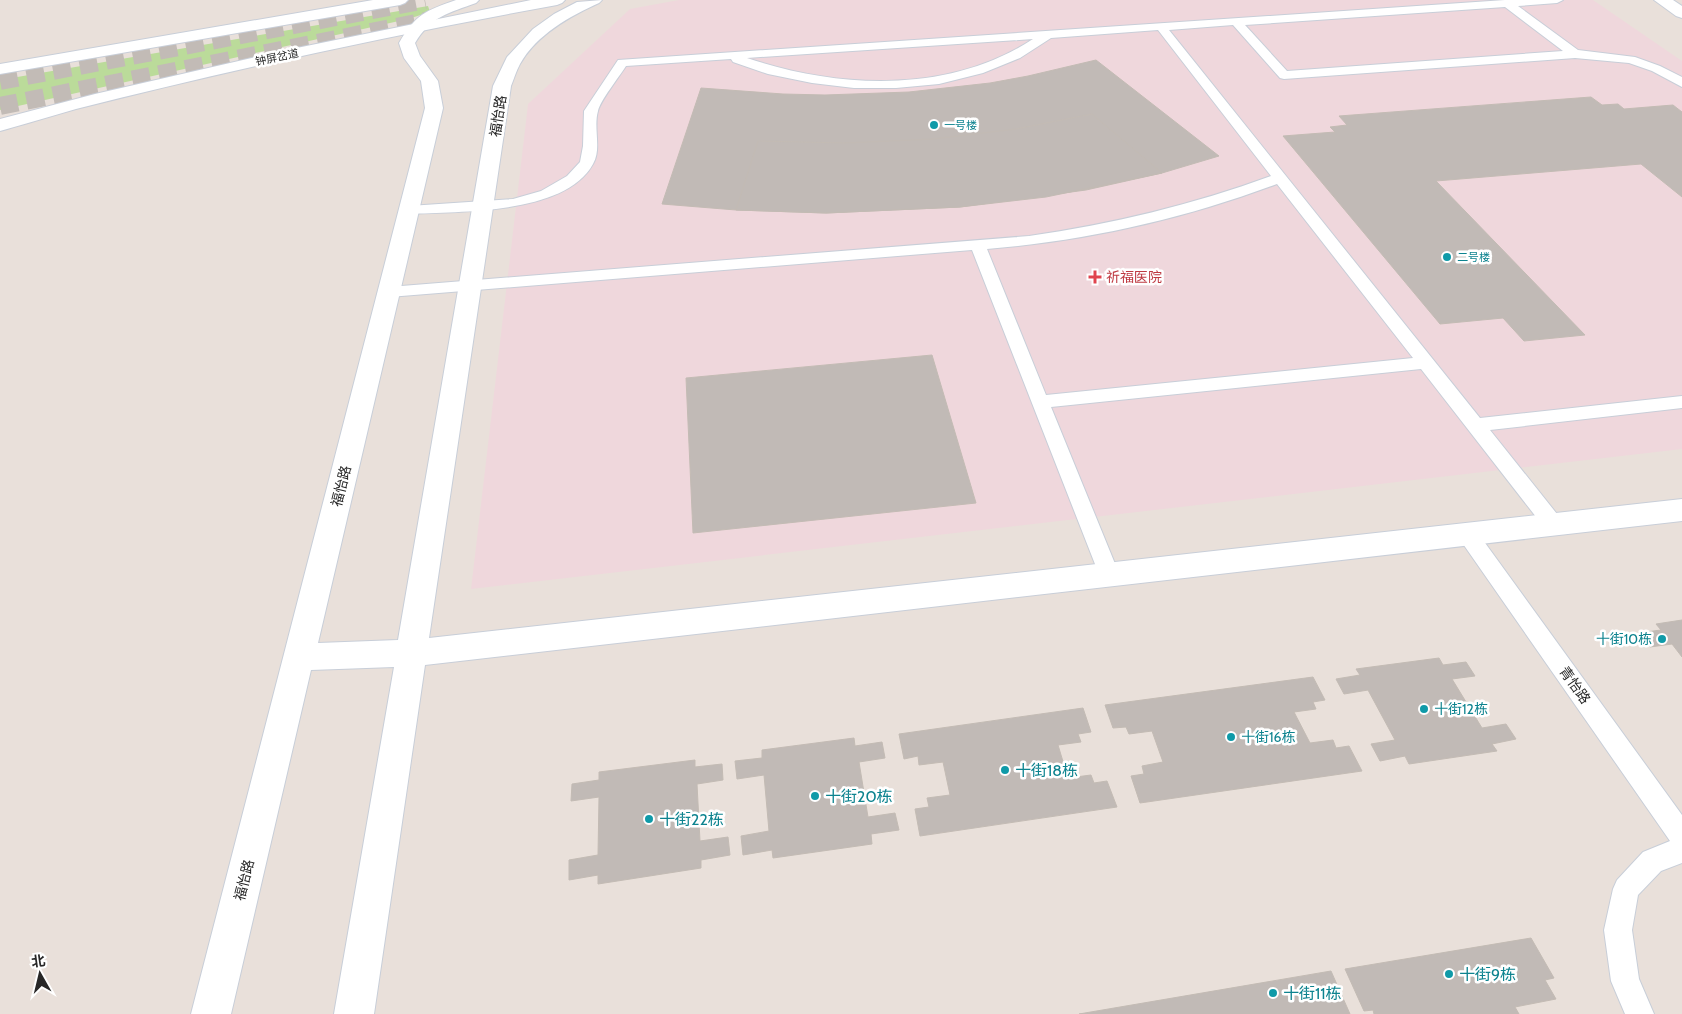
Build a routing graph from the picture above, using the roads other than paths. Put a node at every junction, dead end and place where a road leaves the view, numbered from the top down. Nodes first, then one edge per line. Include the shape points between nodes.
1 (400, 0) edge
2 (471, 0) edge
3 (557, 0) edge
4 (594, 0) edge
5 (1557, 0) edge
6 (1662, 0) edge
7 (1507, 3) junction
8 (1682, 13) edge
9 (1236, 22) junction
10 (417, 26) junction
11 (1161, 27) junction
12 (1047, 35) junction
13 (1575, 54) junction
14 (730, 56) junction
15 (0, 69) edge
16 (1682, 83) edge
17 (0, 125) edge
18 (1280, 178) junction
19 (484, 205) junction
20 (409, 210) junction
21 (978, 246) junction
22 (471, 286) junction
23 (389, 292) junction
24 (1426, 362) junction
25 (1040, 402) junction
26 (1682, 402) edge
27 (1475, 425) junction
28 (1682, 510) edge
29 (1554, 525) junction
30 (1468, 535) junction
31 (1109, 576) junction
32 (412, 653) junction
33 (299, 657) junction
34 (1682, 836) edge
35 (1682, 850) edge
36 (211, 1014) edge
37 (354, 1014) edge
38 (1640, 1014) edge

1 - 15 street
2 - 10 street via 435,13
3 - 10 street, 钟屏岔道
4 - 19 street, 福怡路 via 558,18 531,39 512,62 502,86
5 - 7 lane
6 - 8 street
7 - 9 lane
7 - 13 lane
9 - 11 lane
9 - 13 lane via 1284,75
10 - 17 street, 钟屏岔道 via 157,84
10 - 20 street, 福怡路 via 407,42 408,50 433,89 434,108
11 - 12 lane
11 - 18 lane
12 - 14 lane
12 - 14 lane via 1020,54 981,70 933,80 878,84 823,81 772,71
13 - 16 lane via 1640,61
14 - 19 lane via 622,63 591,111 587,162 572,179 546,194 514,203
18 - 21 lane via 1208,204 1123,226
18 - 24 lane
19 - 20 lane
19 - 22 street, 福怡路
20 - 23 street, 福怡路
21 - 22 lane
21 - 25 lane
22 - 23 lane
22 - 32 street, 福怡路
23 - 33 street, 福怡路
24 - 25 lane
24 - 27 lane
25 - 31 lane
26 - 27 lane
27 - 29 lane
28 - 29 street
29 - 30 street
30 - 31 street
30 - 34 lane, 青怡路
31 - 32 street
32 - 33 street
32 - 37 street, 福怡路
33 - 36 street, 福怡路
35 - 38 lane via 1652,861 1626,889 1618,930 1625,981

